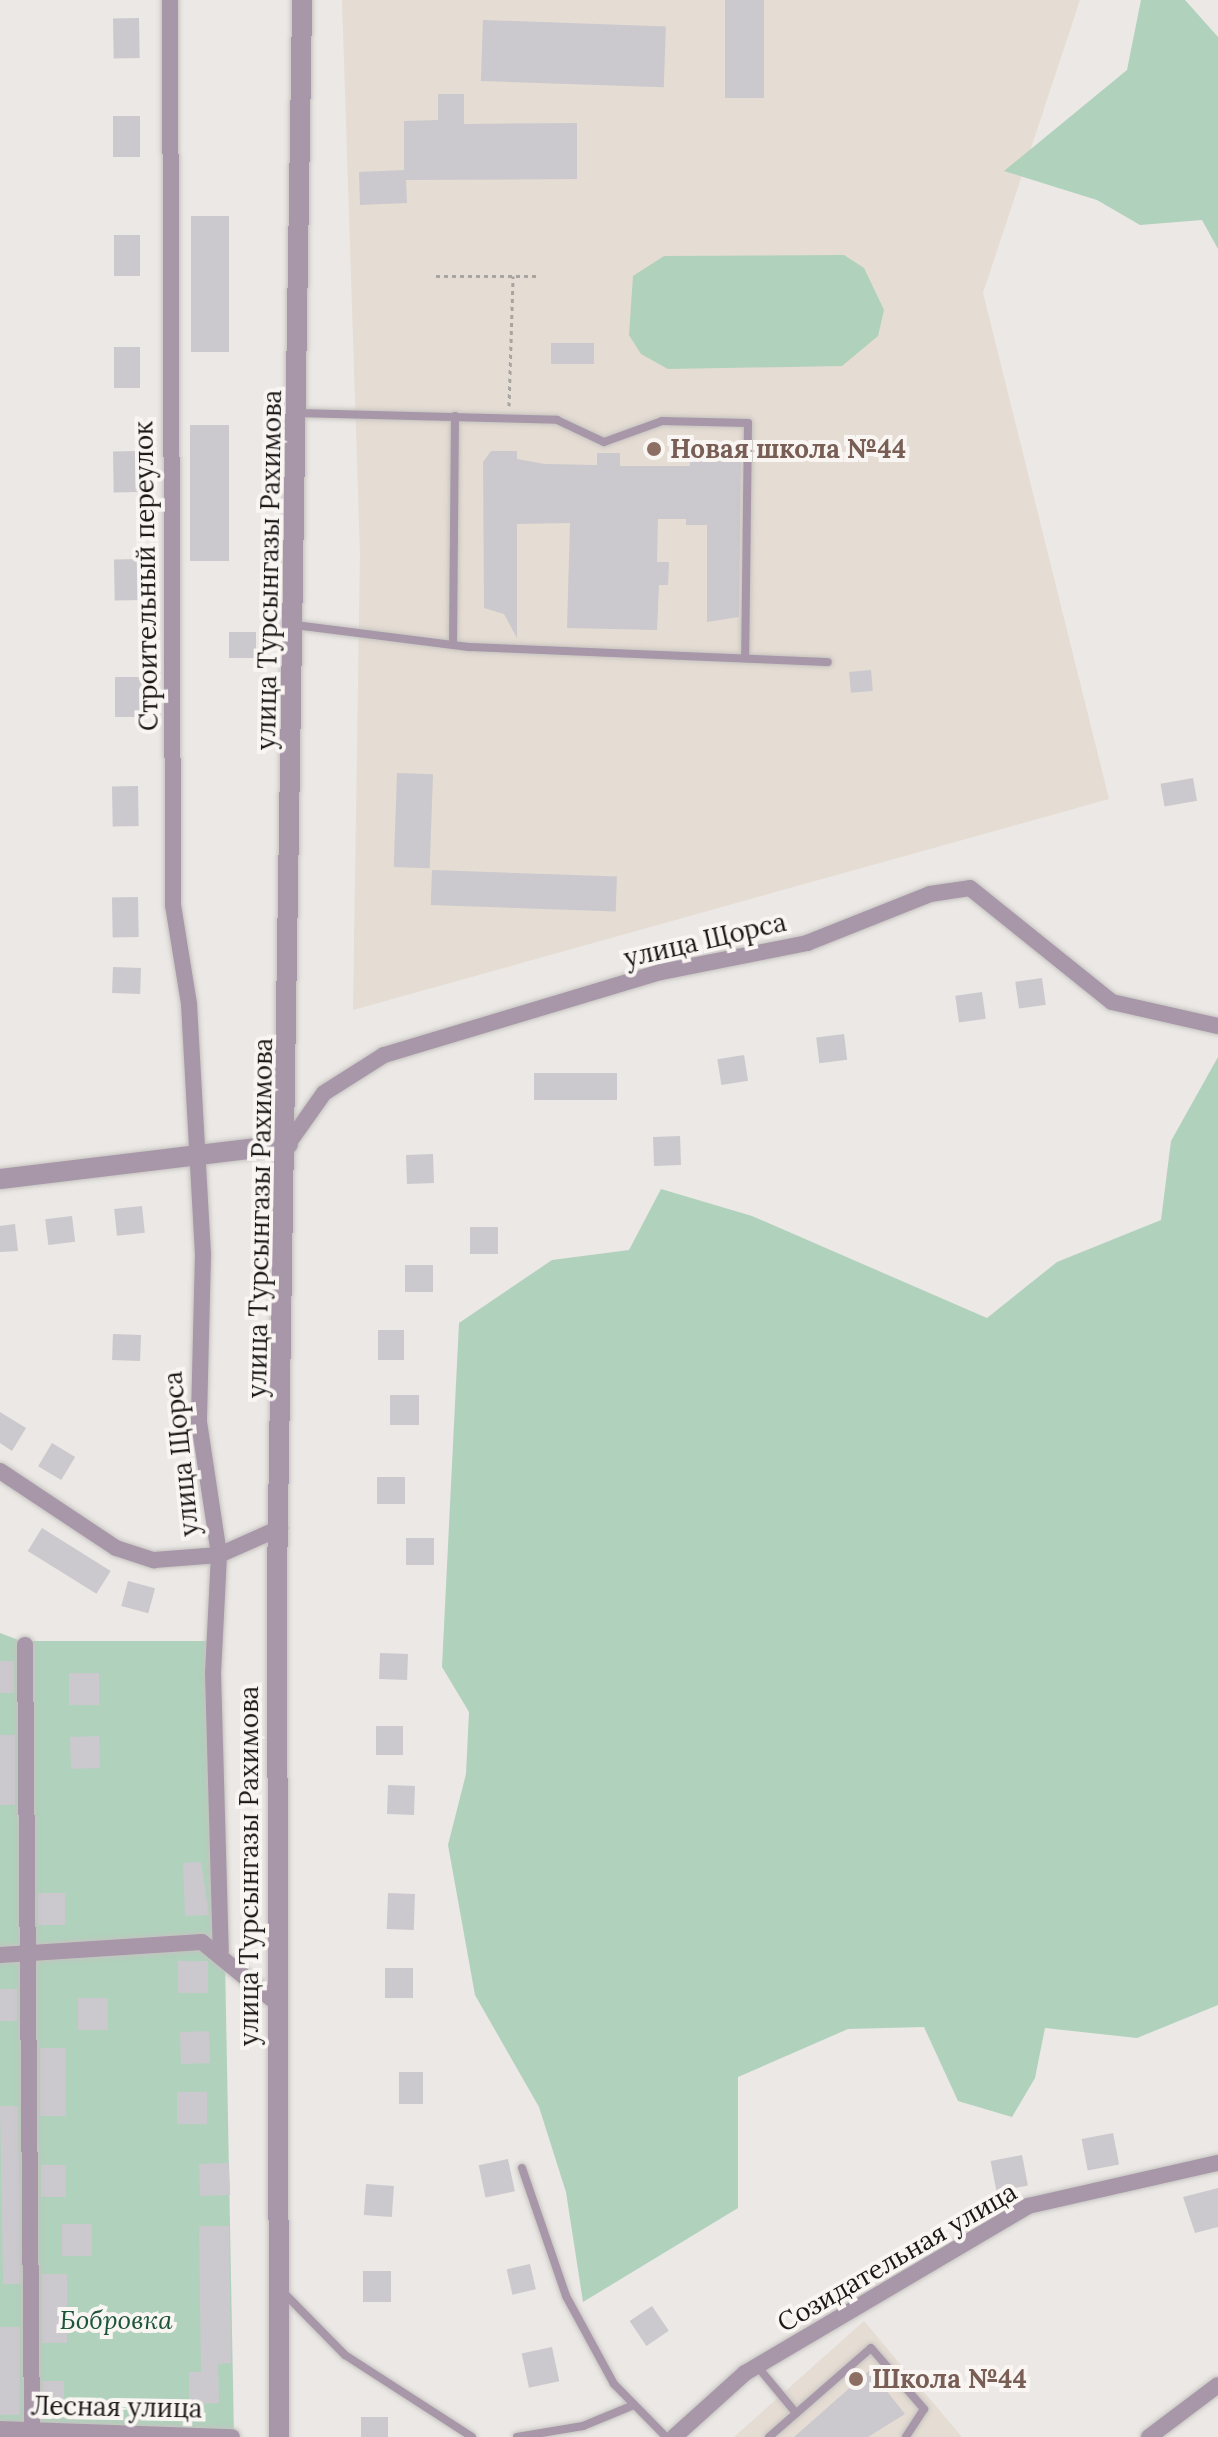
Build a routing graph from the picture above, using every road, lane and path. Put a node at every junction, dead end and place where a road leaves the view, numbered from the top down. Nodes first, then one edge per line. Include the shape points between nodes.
1 (170, 0) edge
2 (302, 0) edge
3 (436, 276) dead end
4 (513, 276) junction
5 (539, 276) dead end
6 (297, 413) junction
7 (455, 416) junction
8 (509, 418) junction
9 (294, 624) junction
10 (453, 644) junction
11 (745, 658) junction
12 (828, 662) dead end
13 (1218, 1026) edge
14 (288, 1144) junction
15 (197, 1150) junction
16 (0, 1179) edge
17 (0, 1471) edge
18 (280, 1528) junction
19 (219, 1555) junction
20 (25, 1645) dead end
21 (221, 1951) junction
22 (29, 1954) junction
23 (0, 1955) edge
24 (274, 2001) junction
25 (1218, 2163) edge
26 (522, 2168) dead end
27 (274, 2282) junction
28 (757, 2366) junction
29 (1218, 2385) edge
30 (634, 2405) junction
31 (796, 2413) junction
32 (0, 2429) edge
33 (32, 2433) edge
34 (232, 2437) edge
35 (279, 2437) edge
36 (472, 2437) edge
37 (517, 2437) edge
38 (666, 2437) edge
39 (674, 2437) edge
40 (769, 2437) edge
41 (906, 2437) edge
42 (1149, 2437) edge

1 - 15 street, Строительный переулок via 173,905 189,1004
2 - 6 street, улица Турсынгазы Рахимова
3 - 4 path
4 - 5 path
4 - 8 path
6 - 7 lane
6 - 9 street, улица Турсынгазы Рахимова
7 - 8 lane
7 - 10 lane
8 - 11 lane via 557,420 604,442 662,421 748,423
9 - 10 lane
9 - 14 street, улица Турсынгазы Рахимова
10 - 11 lane
11 - 12 lane
13 - 14 street, улица Щорса via 1112,1002 970,888 930,894 807,943 661,972 384,1055 324,1093
14 - 15 street
14 - 18 street, улица Турсынгазы Рахимова
15 - 16 street
15 - 19 street, улица Щорса via 203,1254 199,1422
17 - 19 street, улица Щорса via 116,1548 154,1560
18 - 19 street
18 - 24 street, улица Турсынгазы Рахимова
19 - 21 street via 213,1673
20 - 22 street
21 - 22 street via 202,1942
21 - 24 street
22 - 23 street
22 - 33 street
24 - 27 street, улица Турсынгазы Рахимова
25 - 28 street, Созидательная улица via 1028,2206
26 - 30 lane via 566,2296 614,2384
27 - 35 street, улица Турсынгазы Рахимова
27 - 36 lane via 345,2355
28 - 31 lane
28 - 39 street, Созидательная улица
29 - 42 street
30 - 37 lane via 583,2426
30 - 38 lane
31 - 40 lane
31 - 41 lane via 871,2348 924,2409
32 - 33 street, Лесная улица
33 - 34 street, Лесная улица

